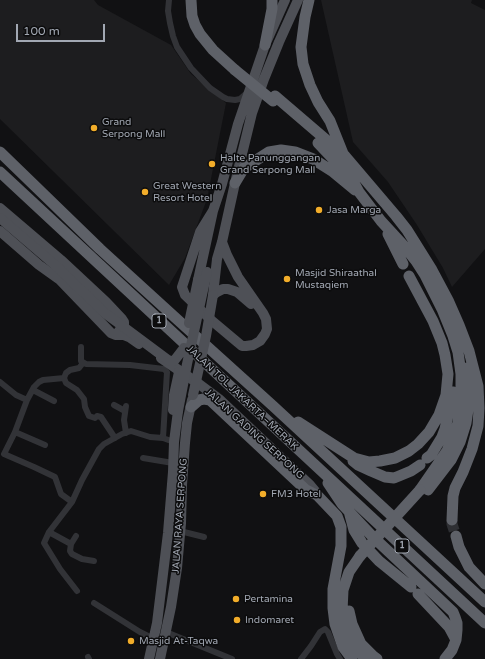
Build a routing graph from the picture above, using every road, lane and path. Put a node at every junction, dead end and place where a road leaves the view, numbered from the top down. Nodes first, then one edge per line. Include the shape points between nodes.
1 (170, 0) edge
2 (191, 0) edge
3 (197, 0) edge
4 (272, 0) edge
5 (285, 0) edge
6 (298, 0) edge
7 (309, 0) edge
8 (265, 45) junction
9 (236, 67) junction
10 (250, 91) junction
11 (274, 98) junction
12 (0, 152) edge
13 (344, 156) junction
14 (0, 172) edge
15 (234, 183) junction
16 (359, 192) junction
17 (0, 208) edge
18 (214, 211) junction
19 (0, 218) edge
20 (381, 221) junction
21 (0, 231) edge
22 (222, 242) junction
23 (403, 264) dead end
24 (208, 273) junction
25 (409, 276) dead end
26 (213, 295) junction
27 (442, 309) junction
28 (100, 322) junction
29 (459, 325) junction
30 (236, 341) junction
31 (80, 347) dead end
32 (184, 348) junction
33 (83, 363) junction
34 (64, 378) junction
35 (0, 382) edge
36 (33, 390) junction
37 (27, 400) junction
38 (54, 401) dead end
39 (272, 405) junction
40 (114, 406) dead end
41 (191, 407) junction
42 (178, 413) junction
43 (15, 432) junction
44 (126, 432) junction
45 (115, 438) junction
46 (163, 438) junction
47 (174, 442) junction
48 (185, 443) junction
49 (45, 445) dead end
50 (341, 450) junction
51 (143, 458) dead end
52 (173, 468) junction
53 (319, 469) junction
54 (422, 493) junction
55 (317, 495) junction
56 (72, 502) junction
57 (349, 511) junction
58 (452, 520) tunnel mouth
59 (180, 531) junction
60 (49, 532) junction
61 (76, 536) dead end
62 (456, 536) tunnel mouth
63 (204, 537) dead end
64 (71, 544) junction
65 (363, 558) junction
66 (94, 561) dead end
67 (485, 584) edge
68 (77, 591) dead end
69 (485, 602) edge
70 (94, 603) dead end
71 (485, 623) edge
72 (166, 632) junction
73 (154, 639) junction
74 (456, 640) junction
75 (149, 659) edge
76 (160, 659) edge
77 (232, 659) edge
78 (301, 659) edge
79 (340, 659) edge
80 (352, 659) edge
81 (366, 659) edge
82 (377, 659) edge
83 (445, 659) edge

1 - 10 street via 168,11 173,36 191,68 210,88 227,99 235,100
2 - 9 highway via 195,25 205,42
3 - 9 highway via 199,19 205,33
4 - 8 highway
5 - 8 main road
6 - 15 main road via 252,113
7 - 13 highway via 301,47 304,64 310,85 330,121
8 - 10 main road
9 - 11 highway, bridge
10 - 18 main road via 238,124
11 - 13 highway
11 - 16 highway via 329,153 352,179
12 - 39 highway, JALAN TOL JAKARTA–MERAK / 1 via 100,249
13 - 29 highway via 408,230 432,270
14 - 53 highway, JALAN TOL JAKARTA–MERAK / 1
15 - 16 highway via 244,168 269,152 281,150 295,152 313,160
15 - 22 main road
16 - 20 highway
17 - 28 main road via 106,302 122,319 124,326 115,332
18 - 24 main road via 209,234 212,243
18 - 30 main road via 200,232 182,287 185,295
19 - 32 main road, bridge via 106,314 168,360 174,361
20 - 23 highway
20 - 27 highway via 416,261
21 - 28 main road, JALAN GADING SERPONG via 60,280
22 - 24 main road via 217,259
22 - 30 main road via 238,278 266,319 267,330 258,343 242,346
24 - 26 main road, JALAN RAYA SERPONG
24 - 32 main road, bridge
24 - 42 main road via 190,372
25 - 50 highway via 433,321 445,355 448,374 446,395 439,415 418,444 395,458 369,462 354,458
26 - 30 main road via 228,289 237,292 257,312 260,330 257,336 246,342
26 - 41 main road, JALAN RAYA SERPONG, bridge
27 - 50 highway via 450,342 454,380 444,433 438,445 411,471 394,478 385,477 358,465
27 - 54 highway via 456,346 461,374 458,423 447,451
28 - 55 main road, JALAN GADING SERPONG via 111,333 129,337 219,399 310,485
29 - 54 highway via 469,382 466,423 451,460
29 - 58 highway via 478,386 479,408 478,426 472,449 453,496
31 - 33 street
32 - 42 main road, bridge via 174,395
33 - 34 street via 79,368 66,373
33 - 46 street via 130,365 165,370 167,372
34 - 36 street via 41,381
34 - 45 street via 66,384 77,390 84,399 89,416 100,417
35 - 37 street
36 - 37 street
36 - 38 street
37 - 43 street
39 - 50 highway
39 - 69 highway, JALAN TOL JAKARTA–MERAK / 1
40 - 44 street via 126,408
41 - 48 main road, JALAN RAYA SERPONG
41 - 55 highway via 199,400 210,400 306,490
42 - 47 main road, JALAN RAYA SERPONG
42 - 48 main road, JALAN RAYA SERPONG
43 - 49 street
43 - 56 street via 4,454 55,477 61,494
44 - 45 street
44 - 46 street
45 - 56 street via 98,449
46 - 47 street
47 - 52 main road, JALAN RAYA SERPONG
48 - 59 main road, JALAN RAYA SERPONG
51 - 52 street
52 - 73 main road, JALAN RAYA SERPONG via 168,540
53 - 57 highway
53 - 71 highway, JALAN TOL JAKARTA–MERAK / 1
54 - 65 highway
55 - 80 highway via 336,516 341,527 333,608 335,624 343,647
56 - 60 street
57 - 74 highway via 354,530 362,543 415,591 449,627
57 - 74 highway via 453,612 457,623
59 - 63 street
59 - 72 main road, JALAN RAYA SERPONG via 177,568
60 - 64 street
60 - 68 street via 44,543
61 - 64 street
62 - 67 highway via 469,567
64 - 66 street via 72,554
65 - 81 highway via 350,572 343,590 342,611 346,629 356,649
65 - 82 highway via 350,592 349,609 352,624 361,644
70 - 73 street
72 - 76 main road, JALAN RAYA SERPONG
72 - 77 street
73 - 75 main road, JALAN RAYA SERPONG
74 - 83 highway
78 - 79 street via 320,632 325,629

